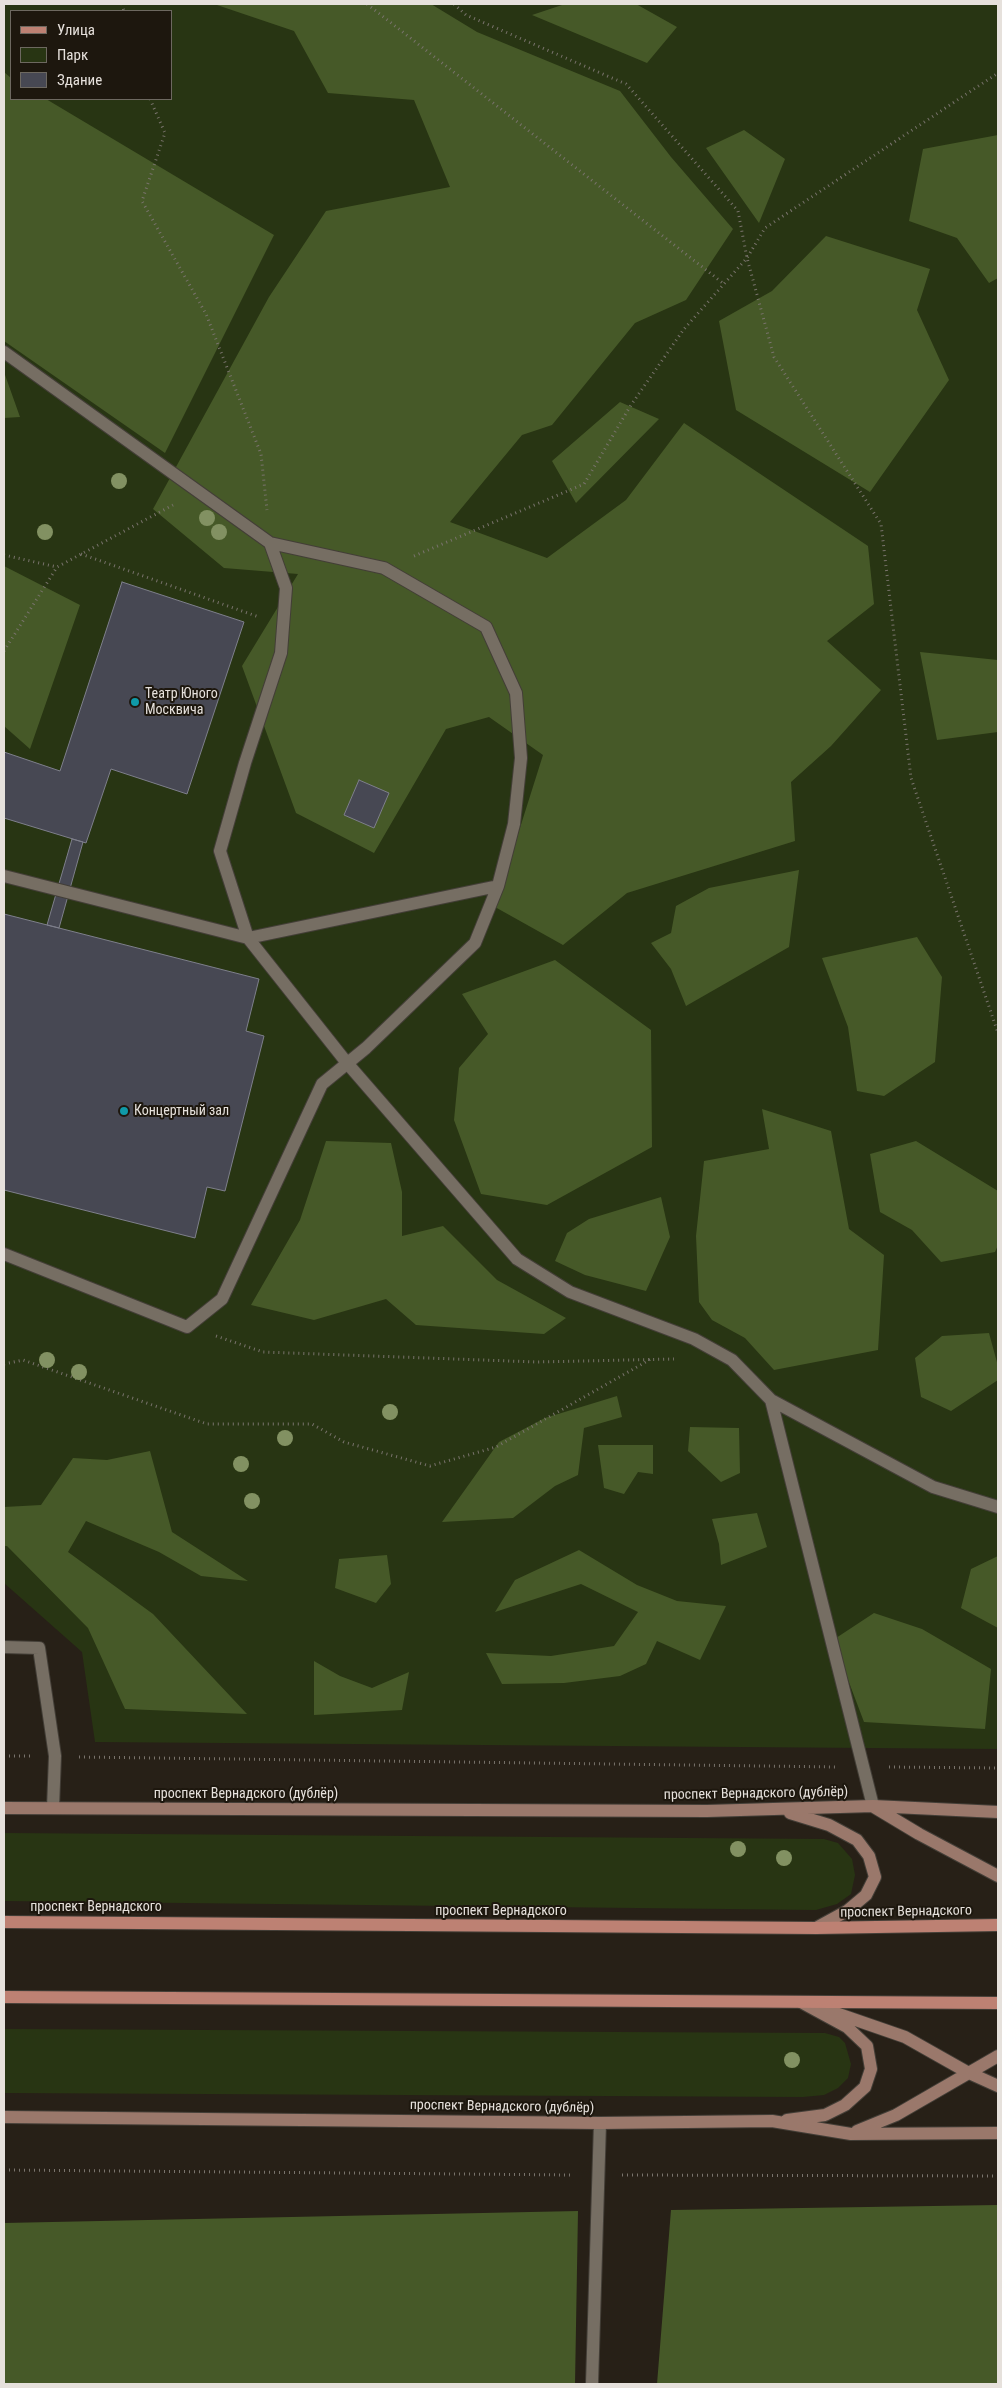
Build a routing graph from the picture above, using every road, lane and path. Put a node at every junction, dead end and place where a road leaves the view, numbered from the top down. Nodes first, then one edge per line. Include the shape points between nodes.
1 (367, 4) edge
2 (454, 4) edge
3 (998, 73) edge
4 (150, 100) edge
5 (748, 258) junction
6 (724, 284) junction
7 (4, 352) edge
8 (197, 491) junction
9 (270, 543) junction
10 (81, 554) junction
11 (4, 555) edge
12 (57, 567) junction
13 (384, 568) junction
14 (283, 626) junction
15 (4, 651) edge
16 (4, 876) edge
17 (498, 886) junction
18 (248, 938) junction
19 (998, 1033) edge
20 (347, 1063) junction
21 (4, 1254) edge
22 (187, 1327) junction
23 (651, 1359) junction
24 (678, 1360) dead end
25 (4, 1364) edge
26 (771, 1400) junction
27 (998, 1507) edge
28 (4, 1648) edge
29 (4, 1756) edge
30 (55, 1756) junction
31 (862, 1767) junction
32 (998, 1768) edge
33 (873, 1806) junction
34 (4, 1808) edge
35 (53, 1808) junction
36 (780, 1810) junction
37 (998, 1812) edge
38 (998, 1876) edge
39 (4, 1922) edge
40 (998, 1925) edge
41 (816, 1928) junction
42 (4, 1996) edge
43 (801, 2002) junction
44 (998, 2003) edge
45 (998, 2056) edge
46 (967, 2072) junction
47 (998, 2086) edge
48 (4, 2117) edge
49 (772, 2121) junction
50 (600, 2123) junction
51 (998, 2132) edge
52 (851, 2134) junction
53 (4, 2170) edge
54 (598, 2175) junction
55 (998, 2176) edge
56 (592, 2384) edge

1 - 6 path
2 - 5 path via 466,15 626,84 738,211
3 - 5 path via 764,228
4 - 9 path via 165,133 142,201 206,314 261,454
5 - 6 path
5 - 19 path via 774,357 881,524 912,778
6 - 13 path via 678,336 631,405 584,484
7 - 8 lane
8 - 9 lane
8 - 10 path
9 - 13 lane
9 - 14 lane via 286,588
10 - 12 path
10 - 14 path
11 - 12 path
12 - 15 path
13 - 17 lane via 486,627 516,693 521,758 514,824
14 - 18 lane via 281,653 220,851
16 - 18 lane
17 - 18 lane
17 - 20 lane via 475,943
18 - 20 lane
20 - 22 lane via 322,1084 222,1299
20 - 26 lane via 517,1259 570,1292 694,1339 732,1360
21 - 22 lane
22 - 23 path via 263,1352 537,1362
23 - 24 path
23 - 25 path via 496,1447 430,1466 344,1442 312,1424 207,1424 23,1360
26 - 27 lane via 933,1487
26 - 31 lane
28 - 30 lane via 38,1648
29 - 30 path
30 - 31 path
30 - 35 lane
31 - 32 path
31 - 33 lane
33 - 36 main road, проспект Вернадского (дублёр)
33 - 37 main road, проспект Вернадского (дублёр)
33 - 38 main road
34 - 35 main road, проспект Вернадского (дублёр)
35 - 36 main road, проспект Вернадского (дублёр)
36 - 41 main road via 830,1825 857,1840 869,1856 876,1876 866,1895
39 - 41 main road, проспект Вернадского
40 - 41 main road, проспект Вернадского
42 - 43 main road
43 - 44 main road
43 - 46 main road via 905,2037
43 - 49 main road via 847,2027 867,2046 871,2069 865,2087 845,2105 825,2115
45 - 46 main road
46 - 47 main road
46 - 52 main road via 896,2115
48 - 50 main road, проспект Вернадского (дублёр)
49 - 50 main road, проспект Вернадского (дублёр)
49 - 52 main road, проспект Вернадского (дублёр)
50 - 54 lane
51 - 52 main road, проспект Вернадского (дублёр)
53 - 54 path
54 - 55 path
54 - 56 lane

